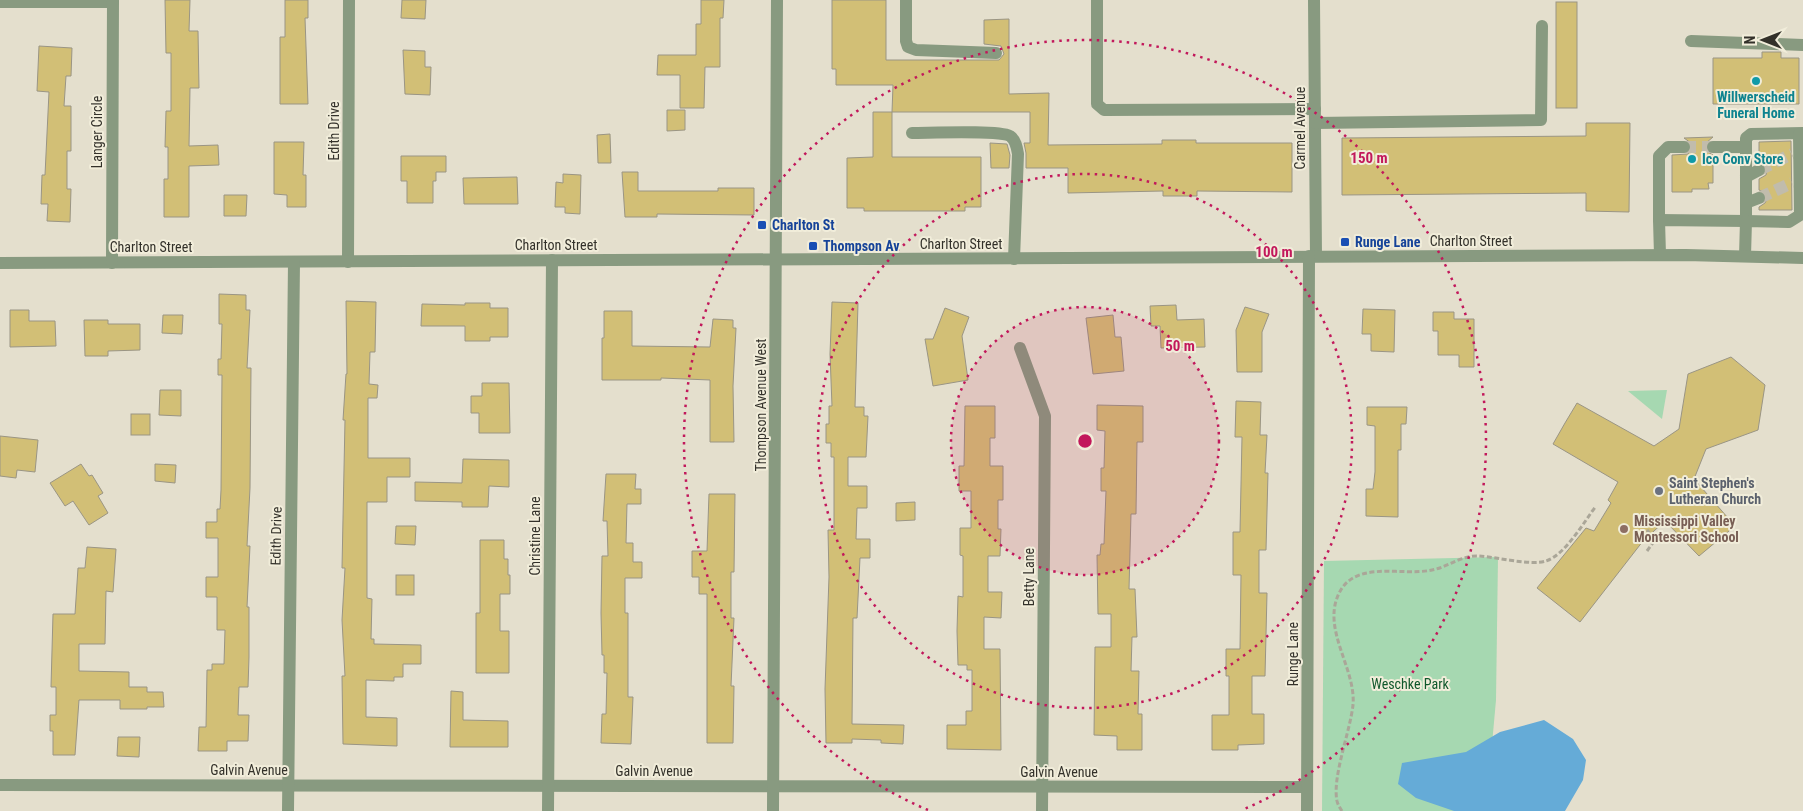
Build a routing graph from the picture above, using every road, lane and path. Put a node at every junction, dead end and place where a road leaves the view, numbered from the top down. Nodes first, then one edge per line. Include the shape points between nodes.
1 (349, 0) edge
2 (777, 0) edge
3 (906, 0) edge
4 (1097, 0) edge
5 (1314, 0) edge
6 (113, 1) edge
7 (0, 2) edge
8 (1542, 26) dead end
9 (1691, 41) dead end
10 (1803, 45) edge
11 (996, 53) dead end
12 (1315, 109) junction
13 (1315, 123) junction
14 (912, 133) dead end
15 (1801, 134) edge
16 (1712, 147) tunnel mouth
17 (1684, 148) tunnel mouth
18 (1746, 148) junction
19 (1759, 170) tunnel mouth
20 (1746, 177) junction
21 (1759, 198) tunnel mouth
22 (1746, 203) junction
23 (1659, 220) junction
24 (1746, 221) junction
25 (1660, 255) junction
26 (1312, 256) junction
27 (1745, 256) junction
28 (1803, 258) edge
29 (777, 259) junction
30 (1014, 259) junction
31 (552, 260) junction
32 (294, 262) junction
33 (348, 262) junction
34 (0, 263) edge
35 (112, 263) junction
36 (1020, 348) dead end
37 (1596, 506) dead end
38 (1647, 530) dead end
39 (1646, 551) dead end
40 (0, 785) edge
41 (288, 786) junction
42 (548, 786) junction
43 (773, 786) junction
44 (1042, 787) junction
45 (1307, 787) junction
46 (288, 811) edge
47 (548, 811) edge
48 (773, 811) edge
49 (1042, 811) edge
50 (1307, 811) edge
51 (1342, 811) edge

1 - 33 street, Edith Drive
2 - 29 street, Thompson Avenue West
3 - 11 street via 908,47
4 - 12 street via 1097,104 1104,110
5 - 12 street, Carmel Avenue
6 - 7 street, Langer Circle
6 - 35 street, Langer Circle
8 - 13 street via 1541,120
9 - 10 street
12 - 13 street, Carmel Avenue
13 - 26 street, Carmel Avenue
14 - 30 street via 993,133 1010,136 1015,141 1018,154
15 - 18 street via 1751,134 1746,138
15 - 24 street via 1796,152 1800,215 1789,222
16 - 18 street
17 - 23 street via 1668,148 1659,156
18 - 20 street
19 - 20 street
20 - 22 street
21 - 22 street
22 - 24 street
23 - 24 street
23 - 25 street
24 - 27 street
25 - 26 street, Charlton Street
25 - 27 street, Charlton Street
26 - 30 street, Charlton Street
26 - 45 street, Runge Lane
27 - 28 street, Charlton Street
29 - 30 street, Charlton Street
29 - 31 street, Charlton Street
29 - 43 street, Thompson Avenue West
31 - 33 street, Charlton Street
31 - 42 street, Christine Lane
32 - 33 street, Charlton Street
32 - 35 street, Charlton Street
32 - 41 street, Edith Drive
34 - 35 street, Charlton Street
36 - 44 street, Betty Lane via 1045,416
37 - 51 path via 1564,548 1545,562 1468,556 1423,572 1368,572 1352,578 1342,588 1336,602 1335,620 1353,702 1336,790 1337,803
38 - 39 path via 1656,540
40 - 41 street, Galvin Avenue
41 - 42 street, Galvin Avenue
41 - 46 street, Edith Drive
42 - 43 street, Galvin Avenue
42 - 47 street, Christine Lane
43 - 44 street, Galvin Avenue
43 - 48 street, Thompson Avenue West
44 - 45 street, Galvin Avenue
44 - 49 street, Betty Lane
45 - 50 street, Runge Lane

